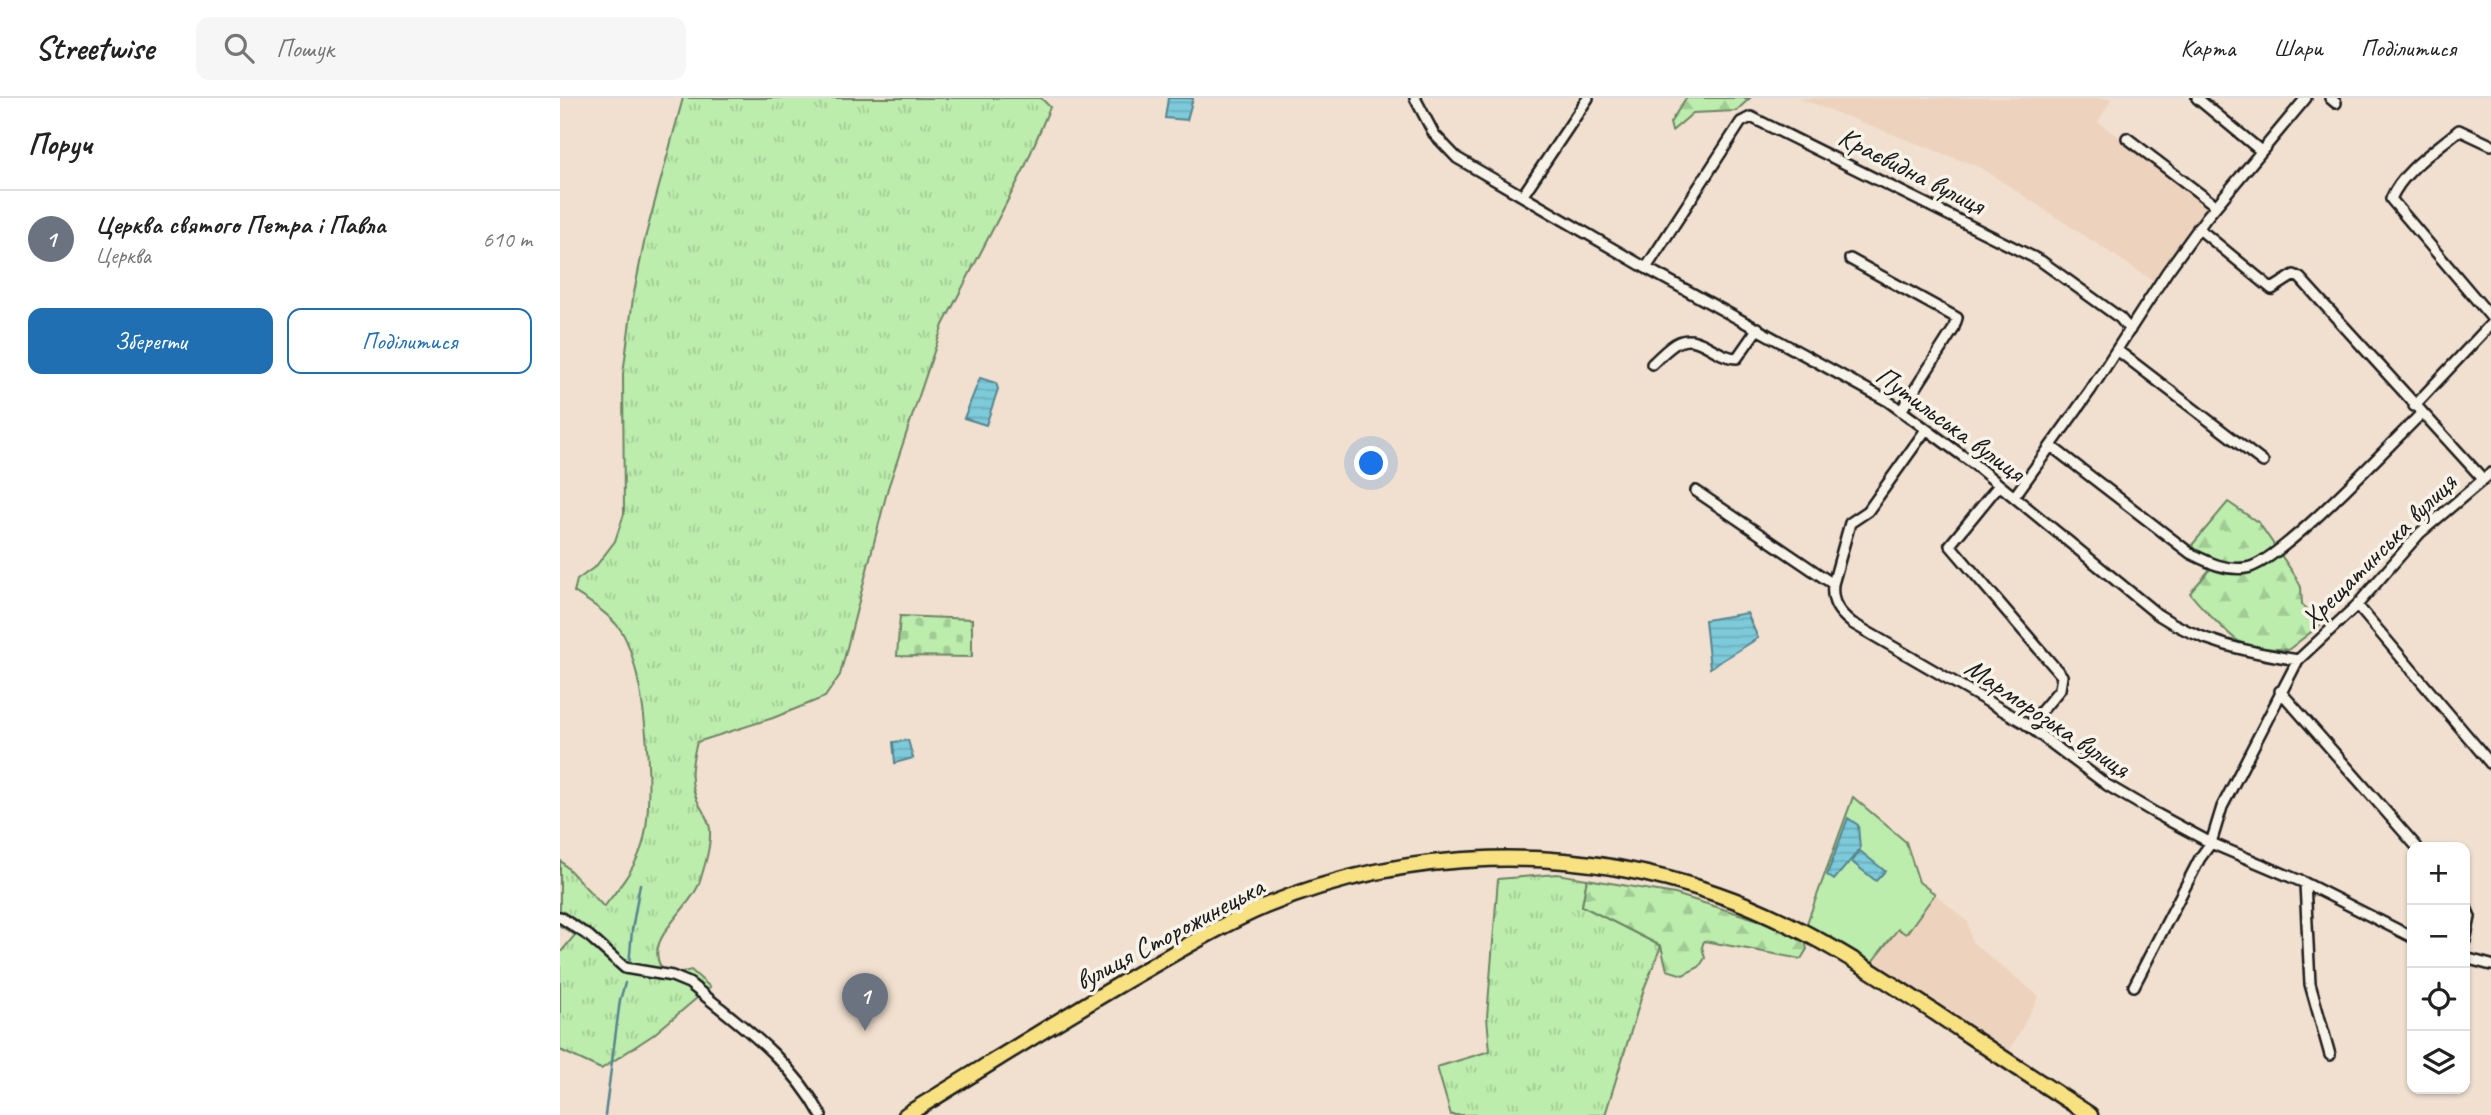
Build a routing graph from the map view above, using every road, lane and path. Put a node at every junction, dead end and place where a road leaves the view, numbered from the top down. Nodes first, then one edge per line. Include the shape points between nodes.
1 (1415, 98) edge
2 (1588, 98) edge
3 (2197, 98) edge
4 (2306, 98) edge
5 (2127, 138) dead end
6 (2491, 145) edge
7 (2261, 151) junction
8 (1523, 195) junction
9 (2216, 206) junction
10 (2198, 228) junction
11 (1850, 259) dead end
12 (1646, 268) junction
13 (2491, 317) edge
14 (2491, 324) edge
15 (1758, 328) junction
16 (2130, 330) junction
17 (2117, 349) junction
18 (1652, 363) dead end
19 (2414, 406) junction
20 (1901, 411) junction
21 (2421, 414) junction
22 (1925, 430) junction
23 (2051, 446) junction
24 (2263, 462) dead end
25 (2487, 476) edge
26 (1999, 485) junction
27 (1696, 491) dead end
28 (2014, 497) junction
29 (1833, 584) junction
30 (2357, 606) junction
31 (2298, 660) junction
32 (2280, 691) junction
33 (2029, 726) junction
34 (2491, 764) edge
35 (2413, 842) edge
36 (2211, 844) junction
37 (2305, 883) junction
38 (560, 918) edge
39 (2407, 934) edge
40 (2470, 959) edge
41 (2491, 965) edge
42 (2134, 986) dead end
43 (2330, 1055) dead end
44 (821, 1115) edge
45 (906, 1115) edge
46 (2090, 1115) edge

1 - 8 street, Путильська вулиця via 1447,149
2 - 8 street
3 - 7 street
4 - 7 street
5 - 9 street
6 - 13 street via 2459,130 2397,185 2391,199
7 - 9 street
8 - 12 street, Путильська вулиця
9 - 10 street
10 - 16 street
10 - 19 street via 2272,289 2294,275 2300,278
11 - 20 street via 1957,318
12 - 15 street, Путильська вулиця
12 - 16 street, Краєвидна вулиця via 1741,122 1751,117 2041,261
14 - 19 street
15 - 18 street via 1737,358 1724,358 1696,340 1679,341
15 - 20 street, Путильська вулиця
16 - 17 street
17 - 23 street
17 - 24 street
19 - 21 street
20 - 22 street, Путильська вулиця
21 - 23 street via 2298,533 2248,568 2216,566 2190,554
21 - 25 street
22 - 26 street, Путильська вулиця
22 - 29 street via 1868,511 1850,523
23 - 28 street
25 - 30 street, Хрещатинська вулиця via 2420,533
26 - 28 street, Путильська вулиця
26 - 33 street via 1950,545 2062,676 2060,689
27 - 29 street
28 - 31 street, Путильська вулиця via 2183,631
29 - 33 street, Марморозька вулиця via 1839,612 1852,623
30 - 31 street, Хрещатинська вулиця
30 - 34 street
31 - 32 street
32 - 35 street
32 - 36 street via 2222,807
33 - 36 street, Марморозька вулиця via 2107,785
36 - 37 street, Марморозька вулиця
36 - 42 street
37 - 39 street, Марморозька вулиця
37 - 43 street via 2309,984
38 - 44 street via 625,968 689,983 788,1066
40 - 41 street
45 - 46 main road, вулиця Сторожинецька via 1100,995 1266,906 1401,866 1509,857 1581,862 1648,874 1718,894 1785,923 1869,969

